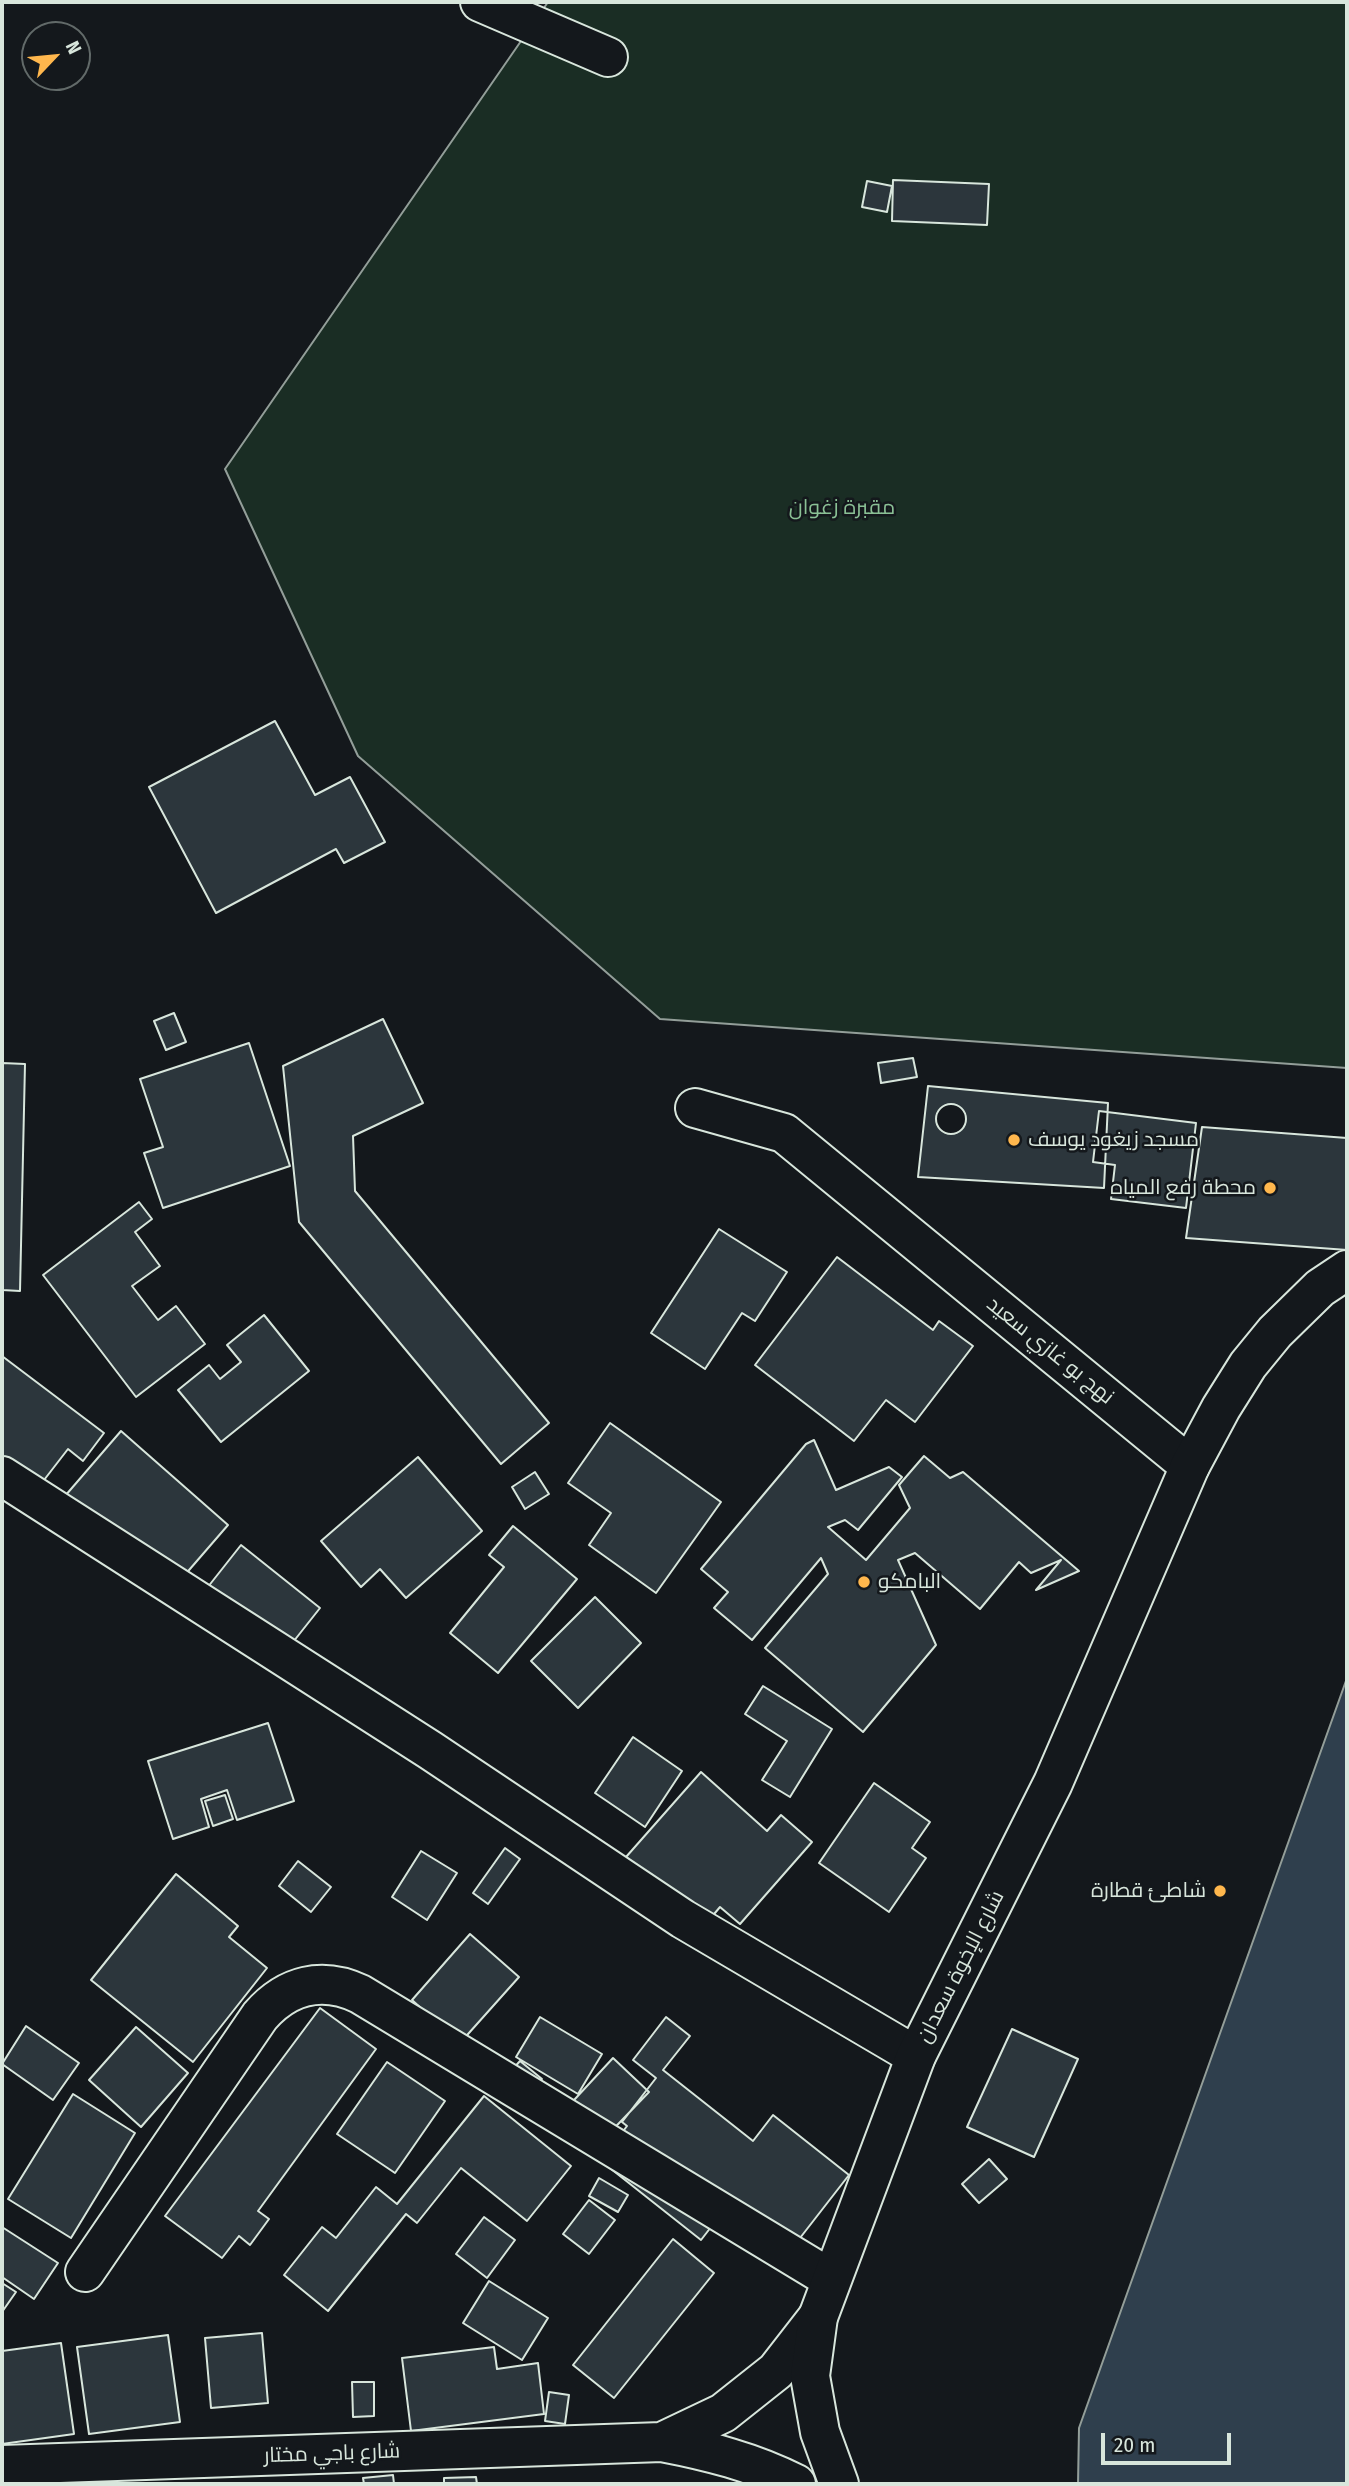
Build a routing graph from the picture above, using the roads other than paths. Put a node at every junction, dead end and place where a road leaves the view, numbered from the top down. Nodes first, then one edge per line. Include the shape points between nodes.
1 (480, 2) edge
2 (608, 57) dead end
3 (695, 1108) dead end
4 (1347, 1270) edge
5 (1190, 1466) junction
6 (2, 1476) edge
7 (916, 2056) junction
8 (85, 2272) dead end
9 (831, 2279) junction
10 (818, 2317) junction
11 (662, 2442) junction
12 (2, 2465) edge
13 (796, 2484) edge
14 (839, 2484) edge

1 - 2 street
3 - 5 street, نهج بو غازي سعيد via 784,1133
4 - 5 street via 1302,1305 1248,1365
5 - 7 street, شارع الإخوة سعدان via 1052,1783
6 - 7 street via 683,1919
7 - 9 street, شارع الإخوة سعدان
8 - 9 street via 260,2016 284,1994 330,1984 360,1994
9 - 10 street, شارع الإخوة سعدان
10 - 11 street, شارع باجي مختار via 776,2371 723,2413
10 - 14 street, شارع الإخوة سعدان via 810,2376 820,2431
11 - 12 street, شارع باجي مختار
11 - 13 street, شارع باجي مختار via 716,2452

